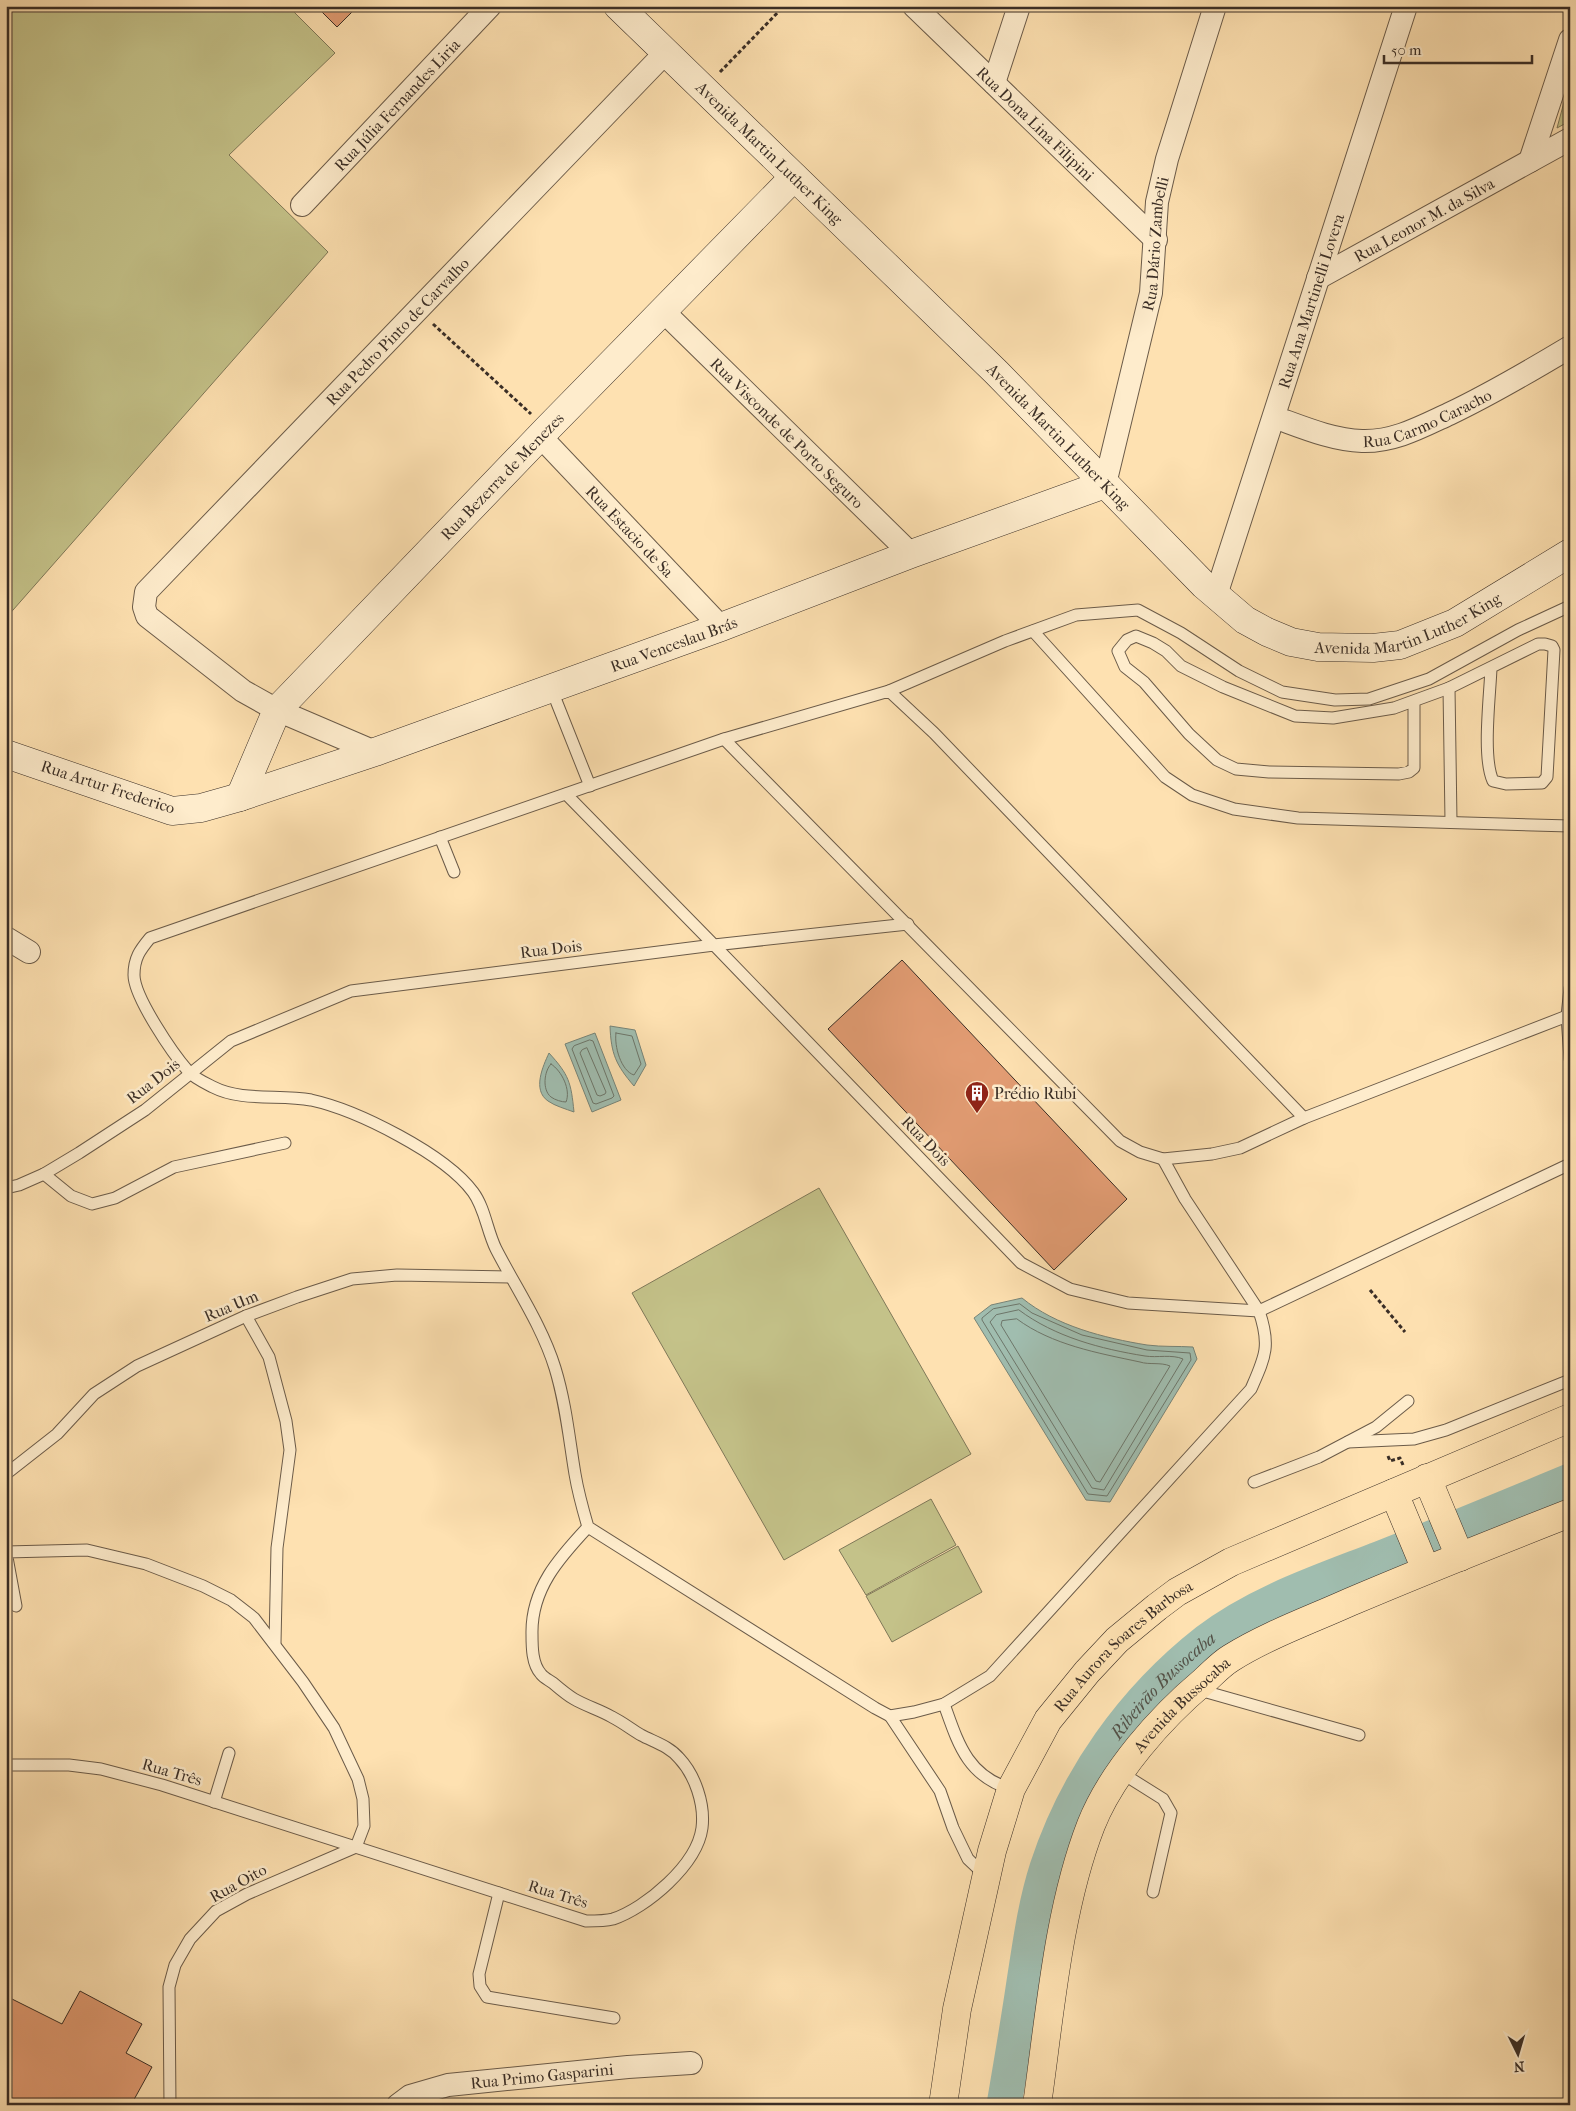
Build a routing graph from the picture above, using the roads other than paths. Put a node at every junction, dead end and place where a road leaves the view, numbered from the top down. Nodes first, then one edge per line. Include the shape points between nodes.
1 (490, 6) edge
2 (618, 6) edge
3 (914, 6) edge
4 (1019, 6) edge
5 (1215, 6) edge
6 (1406, 6) edge
7 (1570, 40) edge
8 (665, 54) junction
9 (994, 84) junction
10 (1570, 139) edge
11 (1530, 161) junction
12 (794, 178) junction
13 (302, 205) dead end
14 (1156, 240) junction
15 (1318, 278) junction
16 (662, 311) junction
17 (1570, 347) edge
18 (1274, 417) junction
19 (544, 432) junction
20 (1105, 484) junction
21 (1570, 553) edge
22 (911, 554) junction
23 (1216, 595) junction
24 (1570, 606) edge
25 (721, 627) junction
26 (1033, 631) junction
27 (1490, 668) junction
28 (551, 688) junction
29 (1449, 688) junction
30 (888, 692) junction
31 (1414, 701) junction
32 (277, 710) junction
33 (724, 739) junction
34 (375, 752) junction
35 (6, 754) edge
36 (590, 786) junction
37 (566, 794) junction
38 (240, 797) junction
39 (1451, 821) junction
40 (1570, 826) edge
41 (440, 837) junction
42 (454, 872) dead end
43 (908, 924) junction
44 (6, 938) edge
45 (714, 945) junction
46 (29, 952) dead end
47 (1570, 988) edge
48 (1567, 1016) junction
49 (1570, 1058) edge
50 (190, 1073) junction
51 (1304, 1118) junction
52 (285, 1143) dead end
53 (1163, 1158) junction
54 (1570, 1164) edge
55 (44, 1174) junction
56 (6, 1188) edge
57 (510, 1277) junction
58 (1259, 1311) junction
59 (246, 1316) junction
60 (1570, 1380) edge
61 (1408, 1401) dead end
62 (1570, 1418) edge
63 (1348, 1442) junction
64 (6, 1474) edge
65 (1254, 1482) dead end
66 (1431, 1488) junction
67 (1396, 1500) junction
68 (1570, 1513) edge
69 (588, 1527) junction
70 (1458, 1551) junction
71 (6, 1552) edge
72 (1424, 1565) junction
73 (16, 1606) dead end
74 (274, 1643) junction
75 (1194, 1689) junction
76 (944, 1704) junction
77 (890, 1716) junction
78 (1359, 1735) dead end
79 (229, 1753) dead end
80 (6, 1765) edge
81 (1120, 1772) junction
82 (1011, 1789) junction
83 (214, 1802) junction
84 (356, 1847) junction
85 (986, 1876) junction
86 (1153, 1892) dead end
87 (498, 1893) junction
88 (614, 2018) dead end
89 (691, 2063) dead end
90 (400, 2104) edge
91 (170, 2105) edge
92 (943, 2105) edge
93 (1037, 2105) edge

1 - 13 street, Rua Júlia Fernandes Liria
2 - 8 street, Avenida Martin Luther King
3 - 9 street, Rua Dona Lina Filipini
4 - 9 street
5 - 14 street, Rua Dário Zambelli via 1167,159 1158,202
6 - 15 street, Rua Ana Martinelli Lovera
7 - 11 street
8 - 12 street, Avenida Martin Luther King
8 - 32 street, Rua Pedro Pinto de Carvalho via 146,592 144,607 147,616 243,691
9 - 14 street, Rua Dona Lina Filipini
10 - 11 street, Rua Leonor M. da Silva
11 - 15 street, Rua Leonor M. da Silva
12 - 16 street, Rua Bezerra de Menezes
12 - 20 street, Avenida Martin Luther King via 996,372
14 - 20 street, Rua Dário Zambelli via 1151,293
15 - 18 street, Rua Ana Martinelli Lovera
16 - 19 street, Rua Bezerra de Menezes
16 - 22 street, Rua Visconde de Porto Seguro
17 - 18 street, Rua Carmo Caracho via 1492,393 1387,440 1362,441 1321,434
18 - 23 street, Rua Ana Martinelli Lovera
19 - 25 street, Rua Estacio de Sa
19 - 32 street, Rua Bezerra de Menezes
20 - 22 street, Rua Venceslau Brás
20 - 23 street, Avenida Martin Luther King
21 - 23 street, Avenida Martin Luther King via 1454,623 1400,645 1318,647 1291,642 1245,620
22 - 25 street, Rua Venceslau Brás
24 - 26 lane via 1518,630 1430,679 1369,699 1335,700 1282,692 1239,671 1181,633 1138,610 1076,615
25 - 28 street, Rua Venceslau Brás
26 - 30 lane
26 - 39 lane via 1165,777 1192,795 1234,809 1298,818
27 - 27 lane via 1538,644 1552,646 1554,650 1547,777 1542,783 1493,781 1488,749
27 - 29 lane
28 - 34 street, Rua Venceslau Brás
28 - 36 lane
29 - 31 lane
29 - 39 lane
30 - 33 lane
30 - 51 lane via 934,733
31 - 31 lane via 1414,768 1409,772 1236,769 1217,760 1189,734 1144,682 1125,667 1118,651 1127,640 1136,636 1153,643 1181,666 1223,688 1295,716 1333,718 1394,708
32 - 34 street
32 - 38 street, Rua Bezerra de Menezes
33 - 36 lane
33 - 43 lane
34 - 38 street, Rua Venceslau Brás
35 - 38 street, Rua Artur Frederico via 172,811 201,808
36 - 37 lane
37 - 41 lane
37 - 45 lane
39 - 40 lane
41 - 42 lane
41 - 50 lane via 150,938 136,954 133,976 150,1018
43 - 45 lane
43 - 53 lane via 1120,1141 1140,1152
44 - 46 street
45 - 50 lane, Rua Dois via 351,991 231,1041
45 - 58 lane, Rua Dois via 1021,1262 1070,1290 1128,1303
47 - 48 lane
48 - 49 lane
48 - 51 lane
50 - 55 lane, Rua Dois via 145,1110
50 - 57 lane via 215,1088 237,1094 312,1100 389,1131 425,1152 454,1172 473,1192
51 - 53 lane via 1240,1148
52 - 55 lane via 174,1167 114,1198 92,1204 71,1196
53 - 58 lane via 1185,1199
54 - 58 lane
55 - 56 lane, Rua Dois via 19,1186
57 - 59 lane, Rua Um via 397,1275 352,1279
57 - 69 lane via 542,1336 554,1367 566,1411 575,1475
58 - 76 lane via 1266,1331 1265,1357 1251,1389 990,1676
59 - 64 lane, Rua Um via 137,1366 115,1380 94,1394 57,1434
59 - 74 lane via 268,1357 286,1421 290,1450 276,1548
60 - 63 lane via 1414,1439
61 - 63 lane via 1376,1428
62 - 66 main road, Rua Aurora Soares Barbosa
63 - 65 lane
66 - 67 main road, Rua Aurora Soares Barbosa
66 - 70 main road
67 - 72 main road
67 - 82 main road, Rua Aurora Soares Barbosa via 1231,1562 1157,1607 1099,1659 1048,1720
68 - 70 main road, Avenida Bussocaba
69 - 77 lane
69 - 87 lane, Rua Três via 558,1559 542,1587 534,1608 532,1653 540,1674 572,1698 611,1716 680,1758 695,1782 702,1829 694,1849 674,1878 657,1895 611,1920 586,1921
70 - 72 main road, Avenida Bussocaba
71 - 73 lane
71 - 74 lane via 87,1550 146,1564 231,1600 254,1618
72 - 75 main road, Avenida Bussocaba via 1229,1659
74 - 84 lane via 334,1728 358,1779 364,1826
75 - 78 lane
75 - 81 main road, Avenida Bussocaba via 1151,1732
76 - 77 lane
76 - 82 lane via 977,1772 995,1784
77 - 85 lane via 940,1791 968,1859
79 - 83 lane
80 - 83 lane, Rua Três via 68,1765 101,1770
81 - 86 lane via 1163,1799 1171,1813
81 - 93 main road, Avenida Bussocaba via 1092,1823 1075,1870 1062,1930
82 - 85 main road, Rua Aurora Soares Barbosa
83 - 84 lane, Rua Três
84 - 87 lane, Rua Três
84 - 91 lane, Rua Oito via 216,1911 190,1939 175,1964 169,1987
85 - 92 main road, Rua Aurora Soares Barbosa via 957,2009
87 - 88 lane via 479,1974 480,1986 487,1997
89 - 90 street, Rua Primo Gasparini via 448,2086 410,2096

